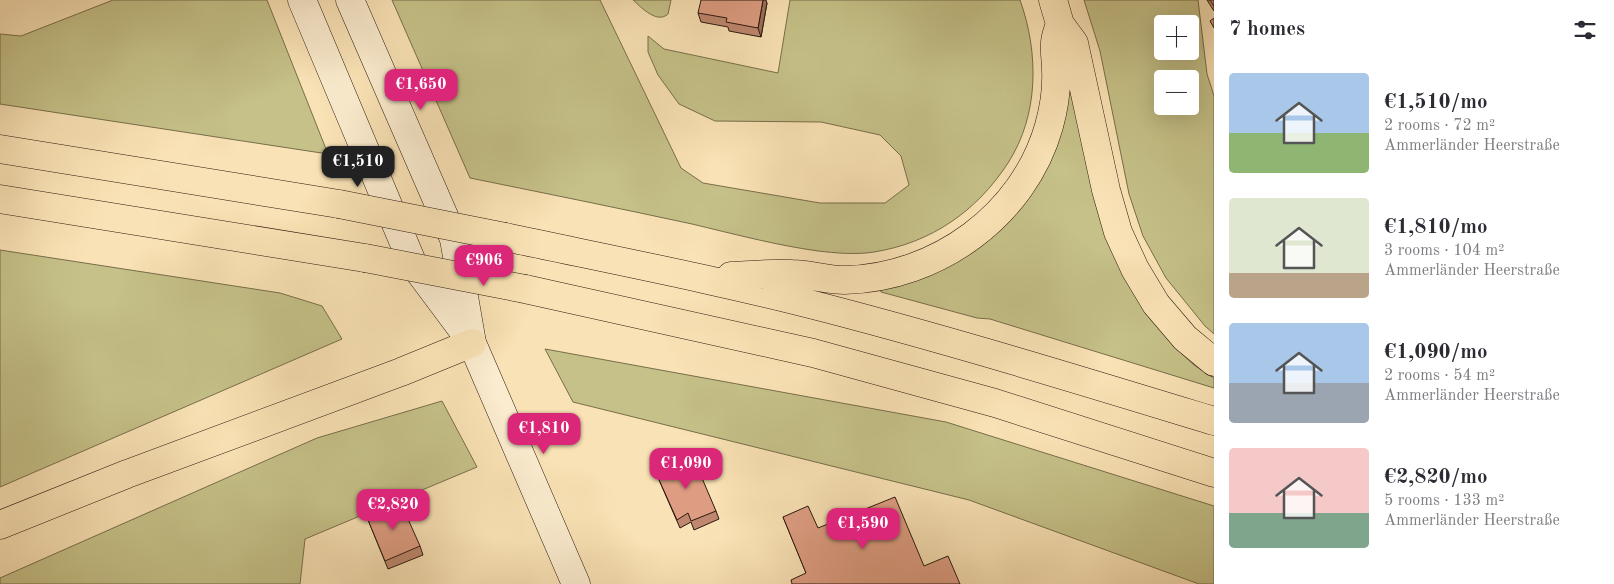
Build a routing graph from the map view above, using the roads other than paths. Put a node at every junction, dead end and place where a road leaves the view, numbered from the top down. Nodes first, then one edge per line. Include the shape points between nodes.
1 (302, 0) edge
2 (350, 0) edge
3 (1057, 12) edge
4 (0, 149) edge
5 (0, 199) edge
6 (696, 277) junction
7 (472, 343) junction
8 (1214, 362) edge
9 (1214, 421) edge
10 (1214, 473) edge
11 (0, 525) edge
12 (576, 584) edge

1 - 7 street via 412,262
2 - 7 street via 454,239
3 - 6 highway via 1053,108 1044,142 1019,188 977,234 926,262 871,277 845,280 794,274
3 - 8 highway via 1074,43 1111,211 1129,257 1156,304 1185,338
4 - 6 highway, bridge via 339,204
5 - 10 highway, bridge via 365,258 525,288 813,353 995,403
6 - 9 highway via 986,351
7 - 11 highway
7 - 12 street

